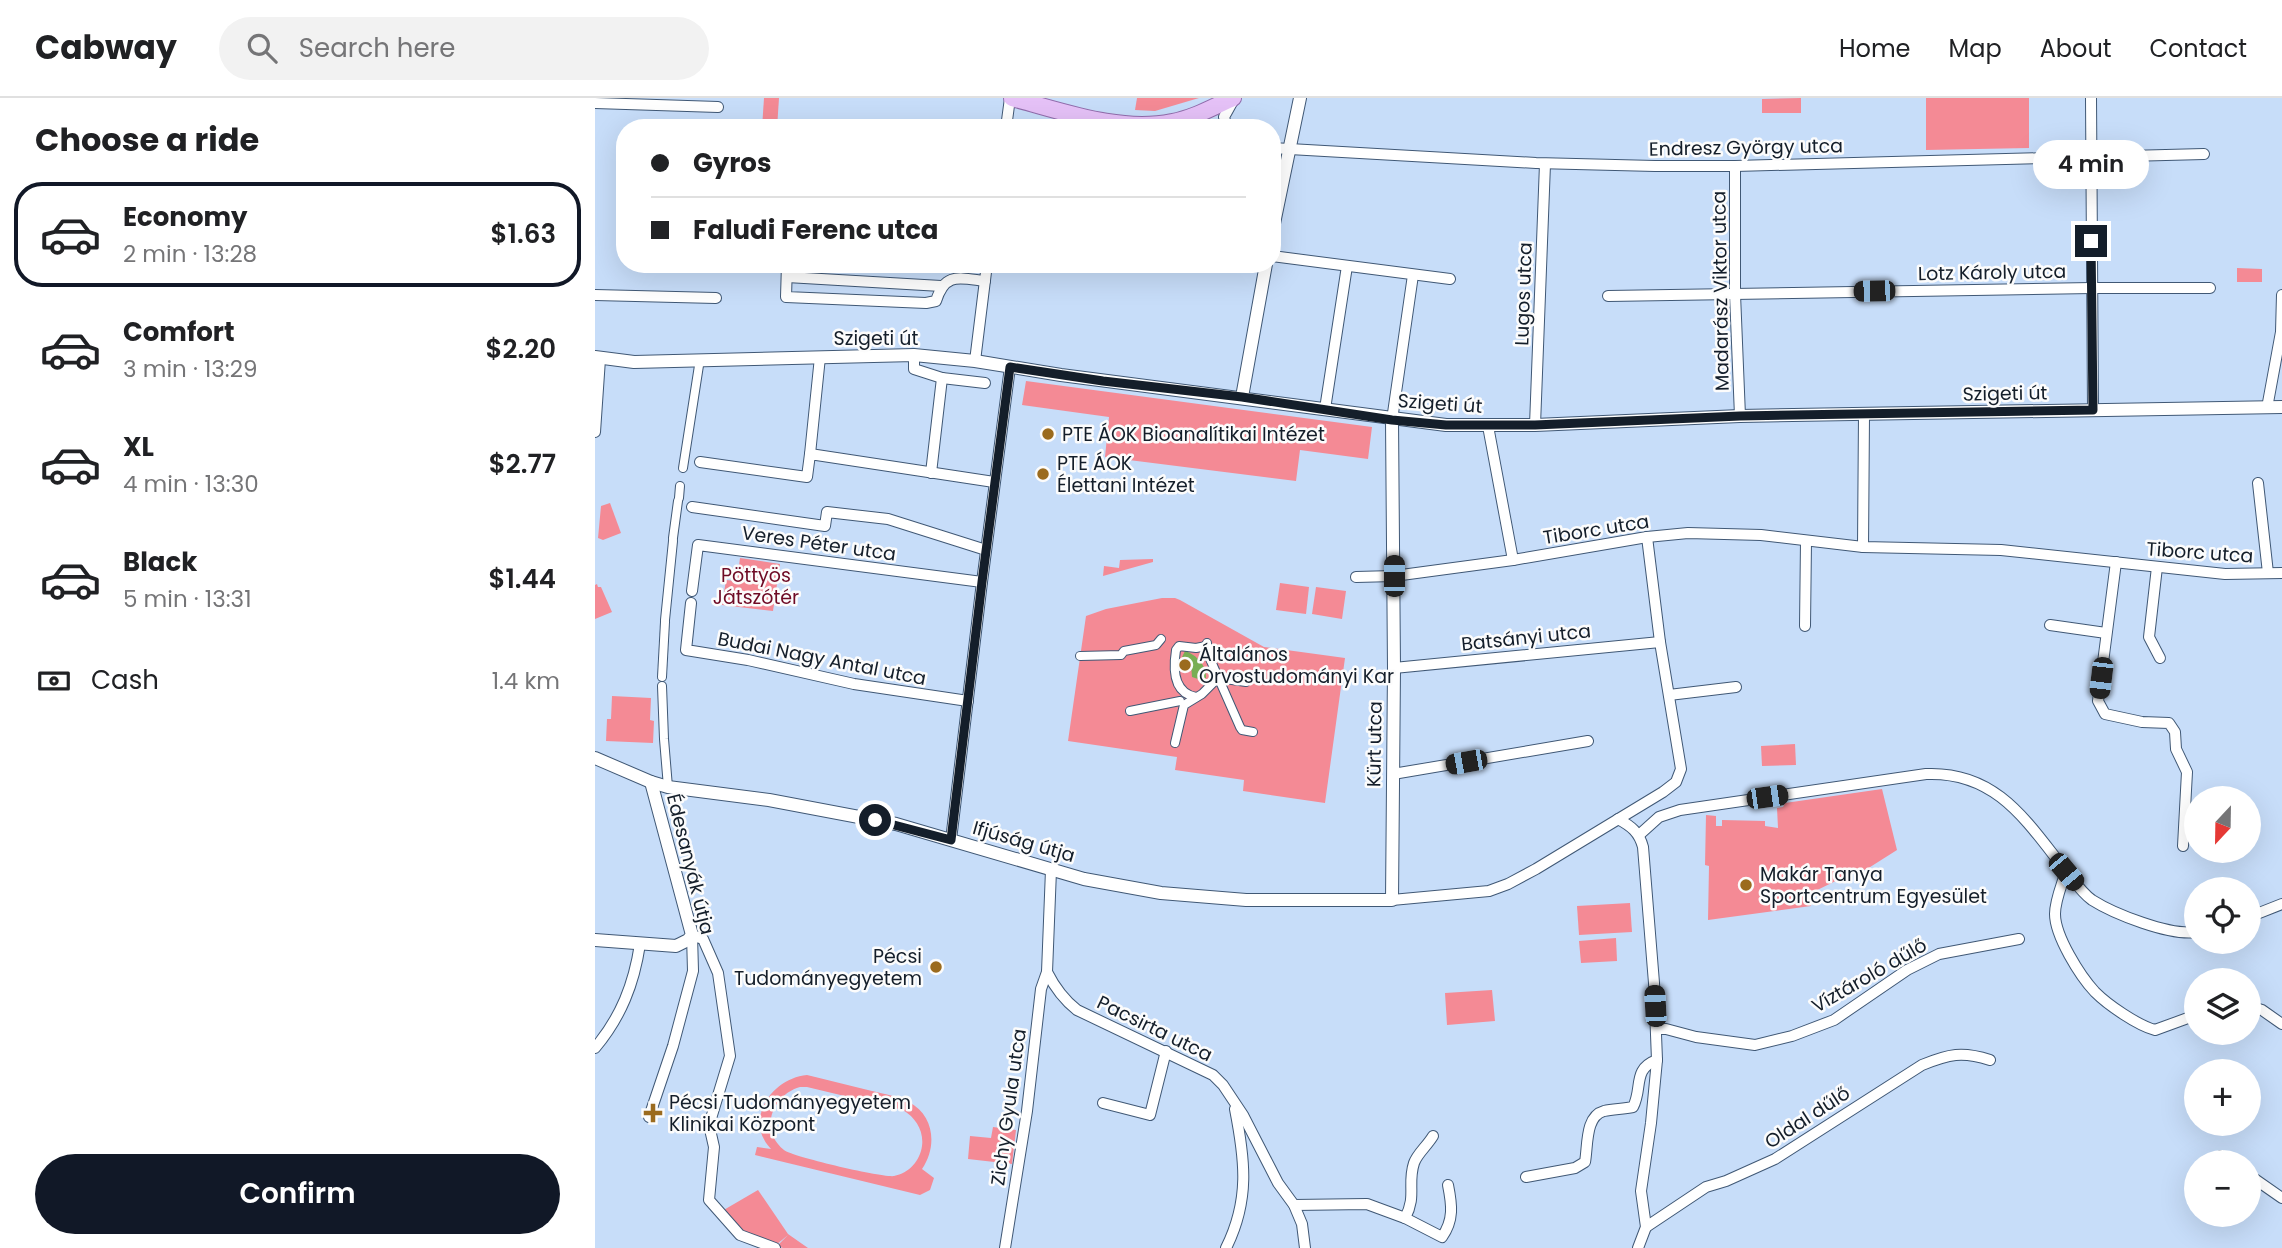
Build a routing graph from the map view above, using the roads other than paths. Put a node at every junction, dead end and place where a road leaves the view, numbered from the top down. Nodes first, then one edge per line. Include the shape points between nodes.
1 (1011, 98) edge
2 (1234, 98) edge
3 (1300, 98) edge
4 (2091, 98) edge
5 (618, 101) edge
6 (595, 103) edge
7 (1048, 103) edge
8 (718, 107) dead end
9 (1008, 119) edge
10 (1091, 119) edge
11 (1183, 119) edge
12 (1225, 119) edge
13 (1281, 150) edge
14 (1288, 151) junction
15 (2204, 154) dead end
16 (2090, 158) junction
17 (1545, 164) junction
18 (1735, 166) junction
19 (1281, 187) edge
20 (1281, 257) edge
21 (1347, 266) junction
22 (787, 273) edge
23 (986, 273) edge
24 (1264, 273) edge
25 (1413, 275) junction
26 (787, 277) junction
27 (1450, 279) dead end
28 (985, 281) junction
29 (941, 286) junction
30 (2092, 288) junction
31 (2210, 289) dead end
32 (1735, 294) junction
33 (595, 295) edge
34 (2282, 295) edge
35 (1608, 296) dead end
36 (716, 298) dead end
37 (914, 355) junction
38 (820, 357) junction
39 (598, 358) edge
40 (700, 359) junction
41 (975, 361) junction
42 (1010, 367) junction
43 (1247, 373) junction
44 (942, 378) junction
45 (985, 383) dead end
46 (1224, 395) junction
47 (1242, 397) junction
48 (2282, 407) edge
49 (1325, 408) junction
50 (2267, 408) junction
51 (2093, 410) junction
52 (1864, 415) junction
53 (1740, 416) junction
54 (1392, 420) junction
55 (1535, 425) junction
56 (1488, 426) junction
57 (595, 432) edge
58 (810, 454) junction
59 (699, 462) dead end
60 (931, 472) junction
61 (994, 482) junction
62 (2257, 483) dead end
63 (692, 507) dead end
64 (1647, 537) junction
65 (1806, 541) junction
66 (1863, 547) junction
67 (986, 550) junction
68 (1513, 560) junction
69 (2116, 562) junction
70 (2157, 567) junction
71 (2268, 573) junction
72 (2282, 573) edge
73 (1394, 576) junction
74 (1356, 577) dead end
75 (982, 582) junction
76 (2050, 625) dead end
77 (1805, 626) dead end
78 (2106, 633) junction
79 (688, 635) joint
80 (1660, 642) junction
81 (1177, 648) junction
82 (1080, 656) dead end
83 (2160, 658) dead end
84 (1394, 668) junction
85 (1218, 678) junction
86 (1246, 682) dead end
87 (1736, 687) dead end
88 (1208, 688) junction
89 (1222, 689) junction
90 (1669, 695) junction
91 (1183, 700) junction
92 (968, 701) junction
93 (1129, 711) dead end
94 (1253, 732) dead end
95 (1588, 741) dead end
96 (1175, 743) dead end
97 (595, 758) edge
98 (1393, 774) junction
99 (650, 782) junction
100 (669, 787) junction
101 (1618, 819) junction
102 (1639, 835) junction
103 (951, 840) junction
104 (2183, 846) dead end
105 (1051, 870) junction
106 (2066, 872) junction
107 (1392, 901) junction
108 (2282, 904) edge
109 (2261, 913) edge
110 (2184, 934) edge
111 (692, 935) junction
112 (2019, 939) dead end
113 (595, 940) edge
114 (640, 944) junction
115 (1047, 972) junction
116 (1055, 986) junction
117 (1041, 989) junction
118 (2261, 1009) edge
119 (2184, 1019) edge
120 (2282, 1024) edge
121 (1656, 1029) junction
122 (595, 1048) edge
123 (1166, 1051) junction
124 (1657, 1060) junction
125 (1990, 1060) dead end
126 (1103, 1102) dead end
127 (1233, 1103) junction
128 (649, 1117) dead end
129 (1433, 1136) dead end
130 (1526, 1177) dead end
131 (2261, 1183) edge
132 (1448, 1185) dead end
133 (2282, 1198) edge
134 (1294, 1205) junction
135 (1405, 1218) junction
136 (1646, 1227) junction
137 (740, 1235) junction
138 (759, 1248) edge
139 (775, 1248) edge
140 (1005, 1248) edge
141 (1226, 1248) edge
142 (1305, 1248) edge
143 (1637, 1248) edge

1 - 7 main road
1 - 9 street
2 - 11 main road
2 - 12 street
3 - 14 street
4 - 16 street
5 - 6 street
5 - 8 street
7 - 10 main road
13 - 14 street, Endresz György utca
14 - 17 street, Endresz György utca
14 - 19 street
15 - 16 street, Endresz György utca
16 - 18 street, Endresz György utca
16 - 30 street
17 - 18 street, Endresz György utca
17 - 55 street, Lugos utca
18 - 32 street, Madarász Viktor utca
20 - 21 street
21 - 25 street
21 - 49 street
22 - 26 street
23 - 28 street
24 - 43 street
25 - 27 street
25 - 54 street
26 - 29 street
26 - 29 street via 786,297 926,303 936,302
28 - 29 street via 958,278
28 - 41 street
30 - 31 street, Lotz Károly utca
30 - 32 street, Lotz Károly utca
30 - 51 street
32 - 35 street, Lotz Károly utca
32 - 53 street, Madarász Viktor utca
33 - 36 street
34 - 50 street via 2281,332
37 - 38 street, Szigeti út
37 - 41 street, Szigeti út
37 - 44 street via 914,369
38 - 40 street, Szigeti út
38 - 58 street
39 - 40 street, Szigeti út via 634,362
39 - 57 street
40 - 100 street via 665,621 662,682
41 - 42 street, Szigeti út
42 - 46 street, Szigeti út
42 - 61 street
43 - 46 street
43 - 47 street
44 - 45 street
44 - 60 street
46 - 47 street, Szigeti út
47 - 49 street, Szigeti út
48 - 50 street, Szigeti út
49 - 54 street, Szigeti út
50 - 51 street, Szigeti út
51 - 52 street, Szigeti út
52 - 53 street, Szigeti út
52 - 66 street
53 - 55 street, Szigeti út
54 - 56 street, Szigeti út
54 - 73 street, Kürt utca
55 - 56 street, Szigeti út
56 - 68 street
58 - 59 street via 807,477
58 - 60 street
60 - 61 street
61 - 67 street
62 - 71 street
63 - 67 street via 825,526 827,512 888,519
64 - 65 street, Tiborc utca via 1688,533
64 - 68 street, Tiborc utca
64 - 80 street
65 - 66 street, Tiborc utca
65 - 77 street
66 - 69 street, Tiborc utca via 2001,550
67 - 75 street
68 - 73 street, Tiborc utca
69 - 70 street, Tiborc utca
69 - 78 street
70 - 71 street, Tiborc utca
70 - 83 street via 2149,637
71 - 72 street, Tiborc utca
73 - 74 street, Tiborc utca
73 - 84 street, Kürt utca
75 - 79 street, Veres Péter utca via 698,545
75 - 92 street
76 - 78 street
78 - 104 street via 2098,701 2105,714 2169,723 2175,732 2176,748 2187,772
79 - 92 street, Budai Nagy Antal utca via 686,650 854,684
80 - 84 street, Batsányi utca
80 - 90 street
81 - 82 street via 1160,637 1156,645 1121,654
81 - 85 street via 1206,644
81 - 91 street via 1177,683
84 - 98 street, Kürt utca
85 - 86 street
85 - 88 street
85 - 89 street
87 - 90 street
88 - 89 street
88 - 91 street
89 - 94 street via 1240,729
90 - 101 street via 1681,769 1676,782
91 - 93 street
91 - 96 street
92 - 103 street
95 - 98 street
97 - 99 street, Ifjúság útja
98 - 107 street, Kürt utca
99 - 100 street, Ifjúság útja
99 - 111 street, Édesanyák útja
100 - 103 street, Ifjúság útja via 782,802 896,824
101 - 102 street
101 - 107 street via 1499,888
102 - 106 street via 1659,817 1680,810 1945,773 1965,778 2017,809
102 - 121 street
103 - 105 street, Ifjúság útja
105 - 107 street, Ifjúság útja via 1161,893 1246,900
105 - 115 street
106 - 110 street via 2090,898 2109,909
106 - 119 street via 2056,923 2093,990 2155,1030
108 - 109 street
111 - 114 street via 676,946
111 - 128 street, Édesanyák útja via 693,971
111 - 137 street via 703,939 718,973 730,1056 709,1125 714,1147 709,1200
112 - 121 street, Víztároló dűlő via 1939,954 1834,1020 1763,1044
113 - 114 street
114 - 122 street via 635,976 619,1015
115 - 116 street, Pacsirta utca
115 - 117 street, Zichy Gyula utca
116 - 117 street
116 - 123 street, Pacsirta utca via 1077,1010
117 - 140 street, Zichy Gyula utca
118 - 120 street
121 - 124 street
123 - 126 street via 1150,1115
123 - 127 street, Pacsirta utca via 1213,1075
124 - 130 street via 1642,1070 1633,1107 1595,1116 1585,1162 1576,1168
124 - 136 street via 1641,1192
125 - 136 street, Oldal dűlő via 1961,1053 1922,1065 1775,1159 1706,1187
127 - 134 street, Pacsirta utca
127 - 141 street via 1243,1151 1244,1193
129 - 135 street via 1414,1164 1411,1208
131 - 133 street
132 - 135 street via 1452,1205 1449,1227 1442,1237
134 - 135 street via 1367,1204
134 - 142 street, Pacsirta utca
136 - 143 street
137 - 138 street
137 - 139 street

